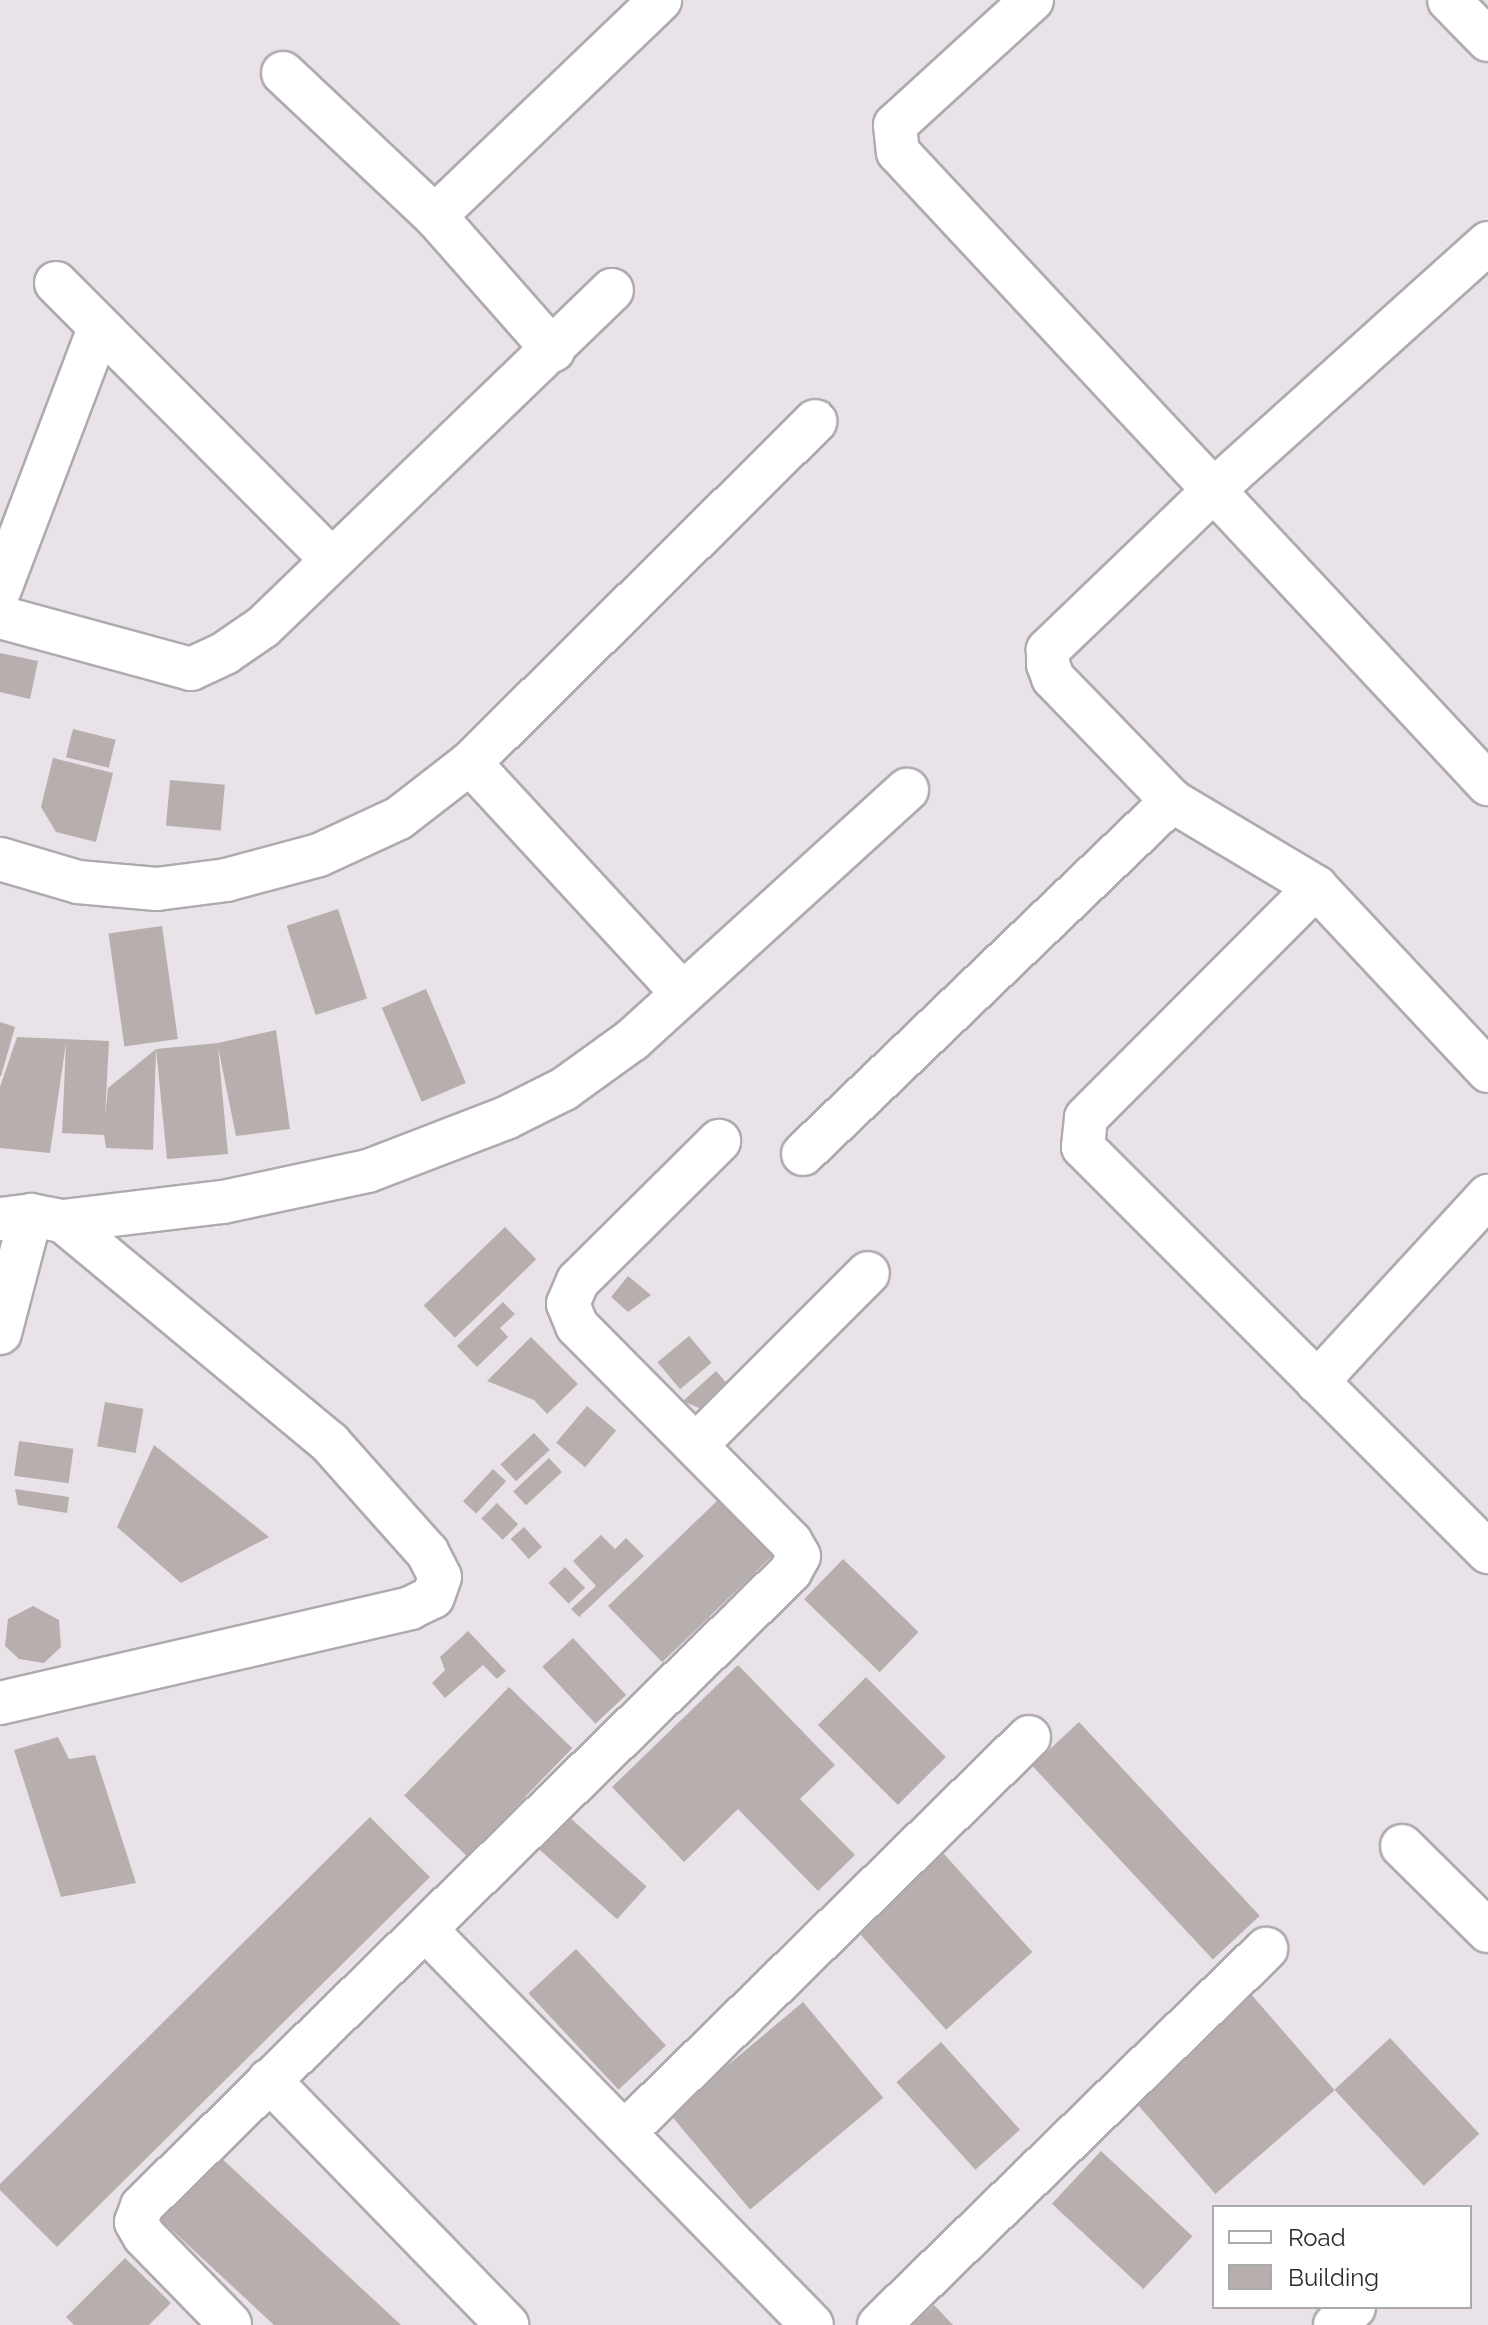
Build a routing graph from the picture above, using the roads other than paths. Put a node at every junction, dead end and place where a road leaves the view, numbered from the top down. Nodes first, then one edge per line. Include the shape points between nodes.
1 (1032, 0) edge
2 (1449, 0) edge
3 (657, 1) edge
4 (1488, 40) edge
5 (283, 73) dead end
6 (435, 216) junction
7 (1488, 243) edge
8 (56, 283) dead end
9 (612, 290) dead end
10 (99, 329) junction
11 (553, 350) junction
12 (815, 421) dead end
13 (1214, 490) junction
14 (332, 560) junction
15 (0, 589) edge
16 (0, 617) edge
17 (470, 763) junction
18 (1488, 784) edge
19 (907, 790) dead end
20 (1172, 801) junction
21 (0, 859) edge
22 (1316, 887) junction
23 (681, 992) junction
24 (1488, 1071) edge
25 (719, 1141) dead end
26 (803, 1154) dead end
27 (1488, 1196) edge
28 (24, 1212) edge
29 (868, 1273) dead end
30 (0, 1333) edge
31 (1317, 1382) junction
32 (696, 1445) junction
33 (1488, 1552) edge
34 (0, 1703) edge
35 (1029, 1737) dead end
36 (1402, 1846) dead end
37 (426, 1930) junction
38 (1488, 1931) edge
39 (1266, 1949) dead end
40 (269, 2080) junction
41 (625, 2132) junction
42 (1352, 2309) edge
43 (230, 2324) edge
44 (507, 2325) edge
45 (812, 2325) edge
46 (879, 2325) edge
47 (1335, 2325) edge

1 - 13 street via 895,125 898,152
2 - 4 street
3 - 6 street
5 - 6 street
6 - 11 street
7 - 13 street
8 - 10 street
9 - 11 street
10 - 14 street
10 - 15 street
11 - 14 street
12 - 17 street
13 - 18 street
13 - 20 street via 1048,650 1053,678
14 - 16 street via 263,627 191,669
17 - 21 street via 399,818 319,855 226,880 141,888 78,882
17 - 23 street
19 - 23 street
20 - 22 street
20 - 26 street
22 - 24 street
22 - 31 street via 1086,1118 1083,1147
23 - 28 street via 632,1040 564,1089 506,1118 368,1171 223,1202
25 - 32 street via 578,1281 568,1304 577,1326
27 - 31 street
28 - 30 street
28 - 34 street via 330,1443 427,1552 440,1577 433,1597 410,1608
29 - 32 street
31 - 33 street
32 - 37 street via 799,1556 790,1572
35 - 41 street
36 - 38 street
37 - 40 street
37 - 41 street
39 - 46 street
40 - 43 street via 142,2206 136,2222
40 - 44 street
41 - 45 street
42 - 47 street

